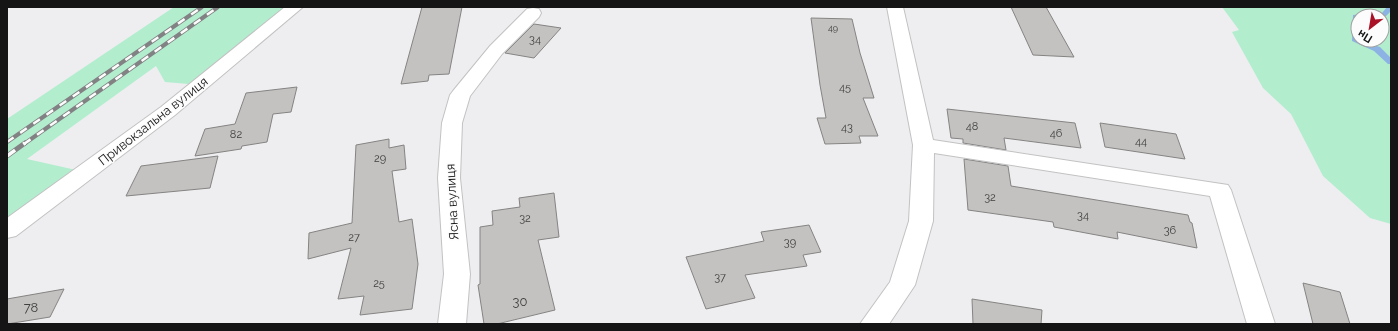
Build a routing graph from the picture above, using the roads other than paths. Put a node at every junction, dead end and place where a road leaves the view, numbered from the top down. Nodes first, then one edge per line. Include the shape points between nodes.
1 (295, 7) edge
2 (895, 7) edge
3 (533, 13) dead end
4 (924, 145) junction
5 (7, 230) edge
6 (452, 324) edge
7 (874, 324) edge
8 (1261, 324) edge

1 - 5 street, Привокзальна вулиця via 168,111
2 - 4 street
3 - 6 street, Ясна вулиця via 496,50 460,95 452,123 449,178 457,274
4 - 7 street via 920,221 902,284
4 - 8 street via 1220,190

